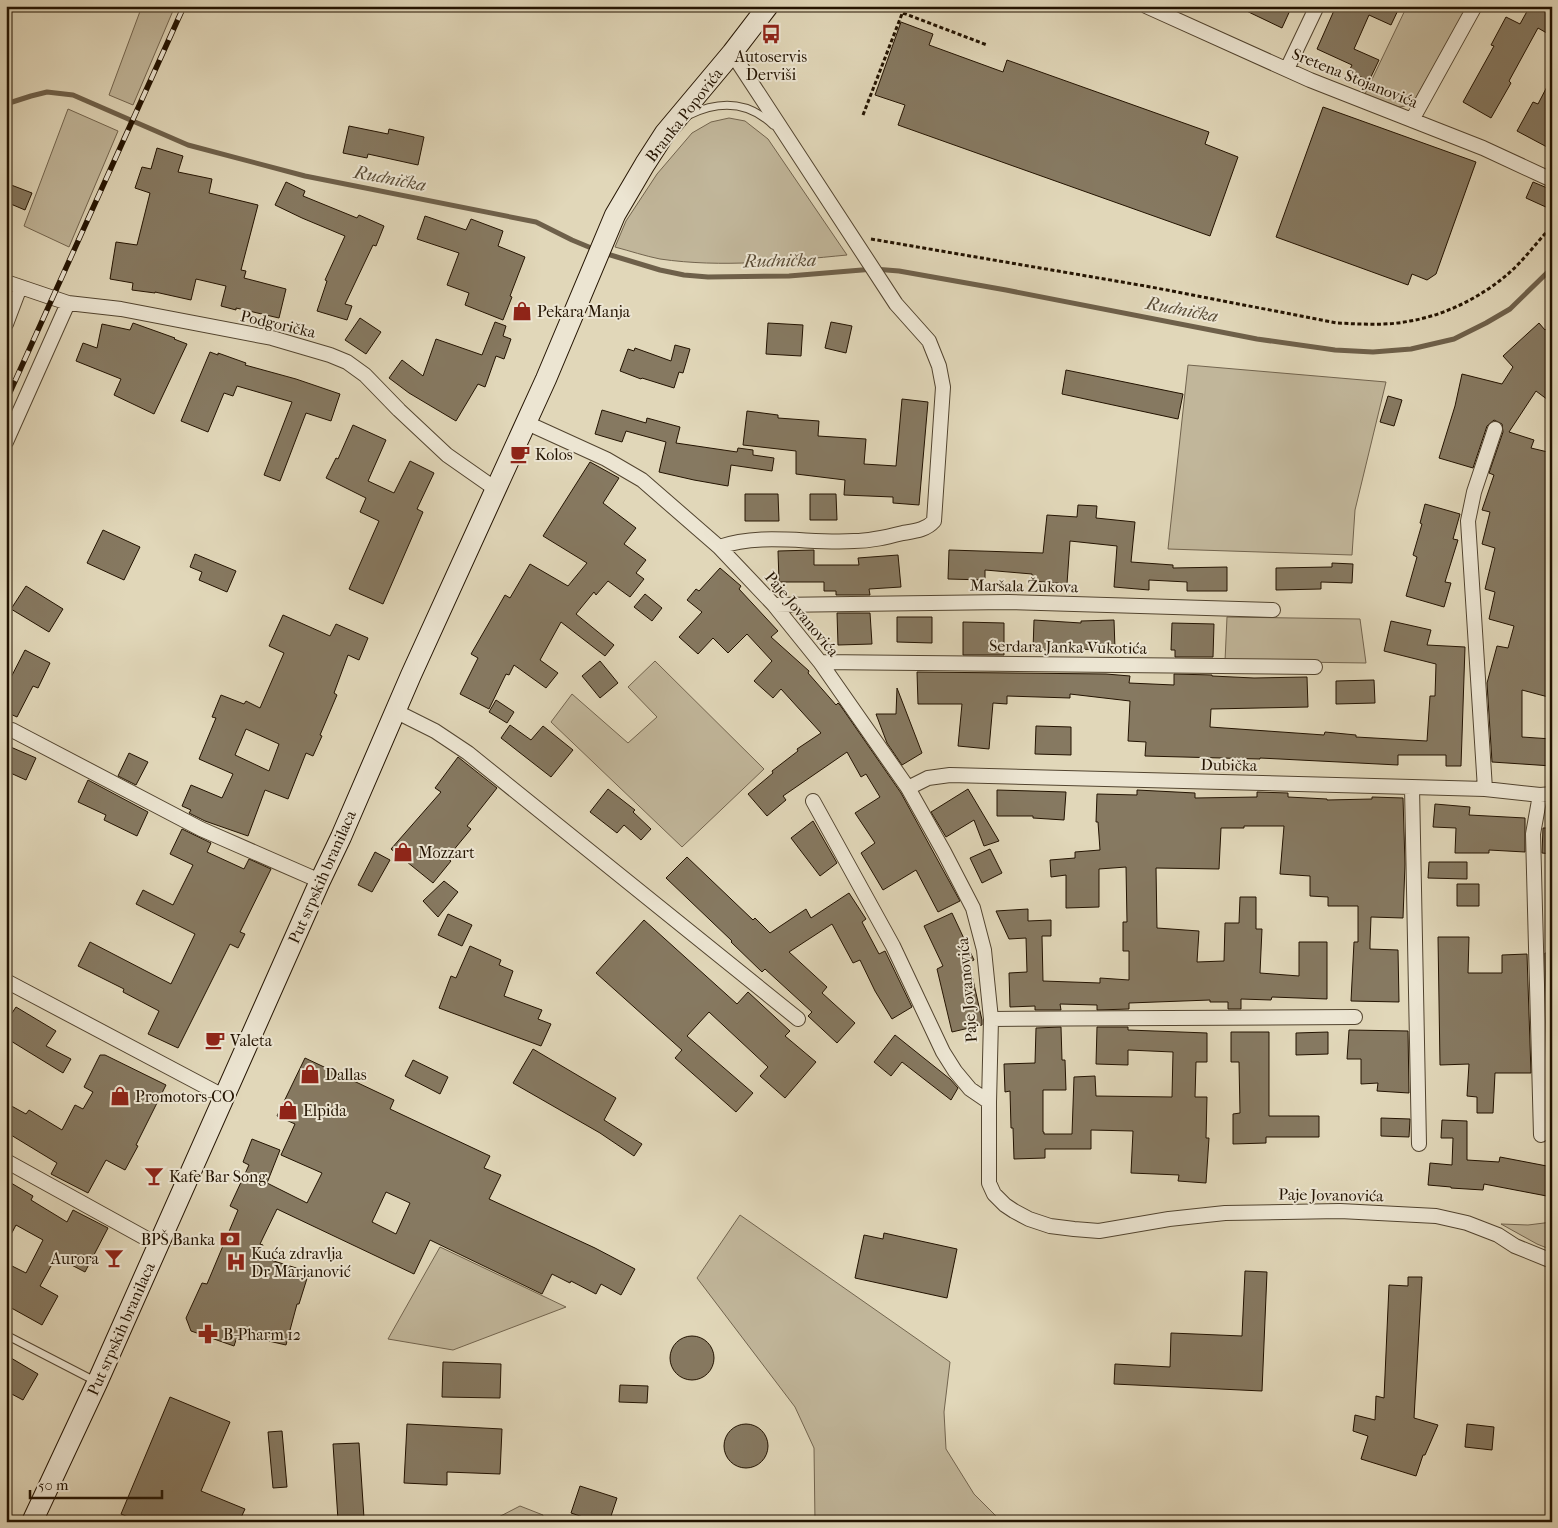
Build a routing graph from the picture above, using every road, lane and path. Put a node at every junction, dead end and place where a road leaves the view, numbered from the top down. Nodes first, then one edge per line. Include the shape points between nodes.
1 (768, 6) edge
2 (905, 6) edge
3 (1146, 6) edge
4 (1317, 6) edge
5 (1475, 6) edge
6 (903, 13) junction
7 (987, 45) dead end
8 (732, 53) junction
9 (1287, 69) junction
10 (863, 115) dead end
11 (1412, 120) junction
12 (665, 133) junction
13 (786, 138) junction
14 (1552, 180) edge
15 (1552, 226) edge
16 (609, 230) joint
17 (859, 239) junction
18 (6, 282) edge
19 (20, 287) junction
20 (68, 302) junction
21 (6, 324) edge
22 (527, 423) junction
23 (1495, 429) dead end
24 (6, 442) edge
25 (497, 490) junction
26 (719, 546) junction
27 (774, 605) junction
28 (1273, 610) dead end
29 (820, 662) junction
30 (1315, 668) dead end
31 (395, 711) junction
32 (12, 730) dead end
33 (1412, 787) junction
34 (908, 788) junction
35 (1485, 790) junction
36 (1546, 794) edge
37 (813, 801) dead end
38 (320, 881) junction
39 (6, 981) edge
40 (1354, 1017) dead end
41 (798, 1019) dead end
42 (991, 1019) junction
43 (224, 1097) junction
44 (988, 1102) junction
45 (1540, 1135) dead end
46 (1420, 1144) dead end
47 (6, 1161) edge
48 (158, 1245) junction
49 (1552, 1261) edge
50 (6, 1334) edge
51 (97, 1383) junction
52 (32, 1522) edge

1 - 8 main road, Branka Popovića
2 - 6 path
3 - 9 street, Sretena Stojanovića
4 - 9 street
5 - 11 street
6 - 7 path
6 - 10 path
8 - 12 main road, Branka Popovića
8 - 13 street
9 - 11 street, Sretena Stojanovića
11 - 14 street, Sretena Stojanovića
12 - 13 lane via 690,114 724,104 747,107 763,115
12 - 16 main road, Branka Popovića via 614,216
13 - 17 street
15 - 17 path via 1509,273 1480,295 1410,322 1369,324 1338,323 1150,287
16 - 22 main road, Put srpskih branilaca
17 - 26 street via 896,304 930,341 939,366 943,387 934,521 928,528 875,540 749,540
18 - 19 street, Podgorička
19 - 20 street, Podgorička
19 - 21 street
20 - 24 street
20 - 25 street, Podgorička via 272,338 348,362 447,455
22 - 25 main road, Put srpskih branilaca
22 - 26 street, Paje Jovanovića via 606,459 642,480
23 - 35 street via 1468,521
25 - 31 main road, Put srpskih branilaca
26 - 27 street, Paje Jovanovića
27 - 28 street, Maršala Žukova via 1008,602
27 - 29 street, Paje Jovanovića
29 - 30 street, Serdara Janka Vukotića
29 - 34 street, Paje Jovanovića
31 - 38 main road, Put srpskih branilaca
31 - 41 street via 435,730 468,753
32 - 38 street via 201,828
33 - 34 street, Dubička via 950,775 928,778
33 - 35 street, Dubička
33 - 46 street
34 - 42 street, Paje Jovanovića via 972,908 984,950
35 - 36 street, Dubička
36 - 45 street via 1536,815 1534,844
37 - 44 street via 893,946 943,1052 970,1088
38 - 43 main road, Put srpskih branilaca
39 - 43 street
40 - 42 street
42 - 44 street, Paje Jovanovića
43 - 48 main road, Put srpskih branilaca
44 - 49 street, Paje Jovanovića via 989,1184 994,1194 1014,1212 1050,1226 1099,1231 1225,1212 1340,1210 1436,1216 1498,1235 1515,1246
47 - 48 street
48 - 51 main road, Put srpskih branilaca
50 - 51 lane
51 - 52 main road, Put srpskih branilaca

